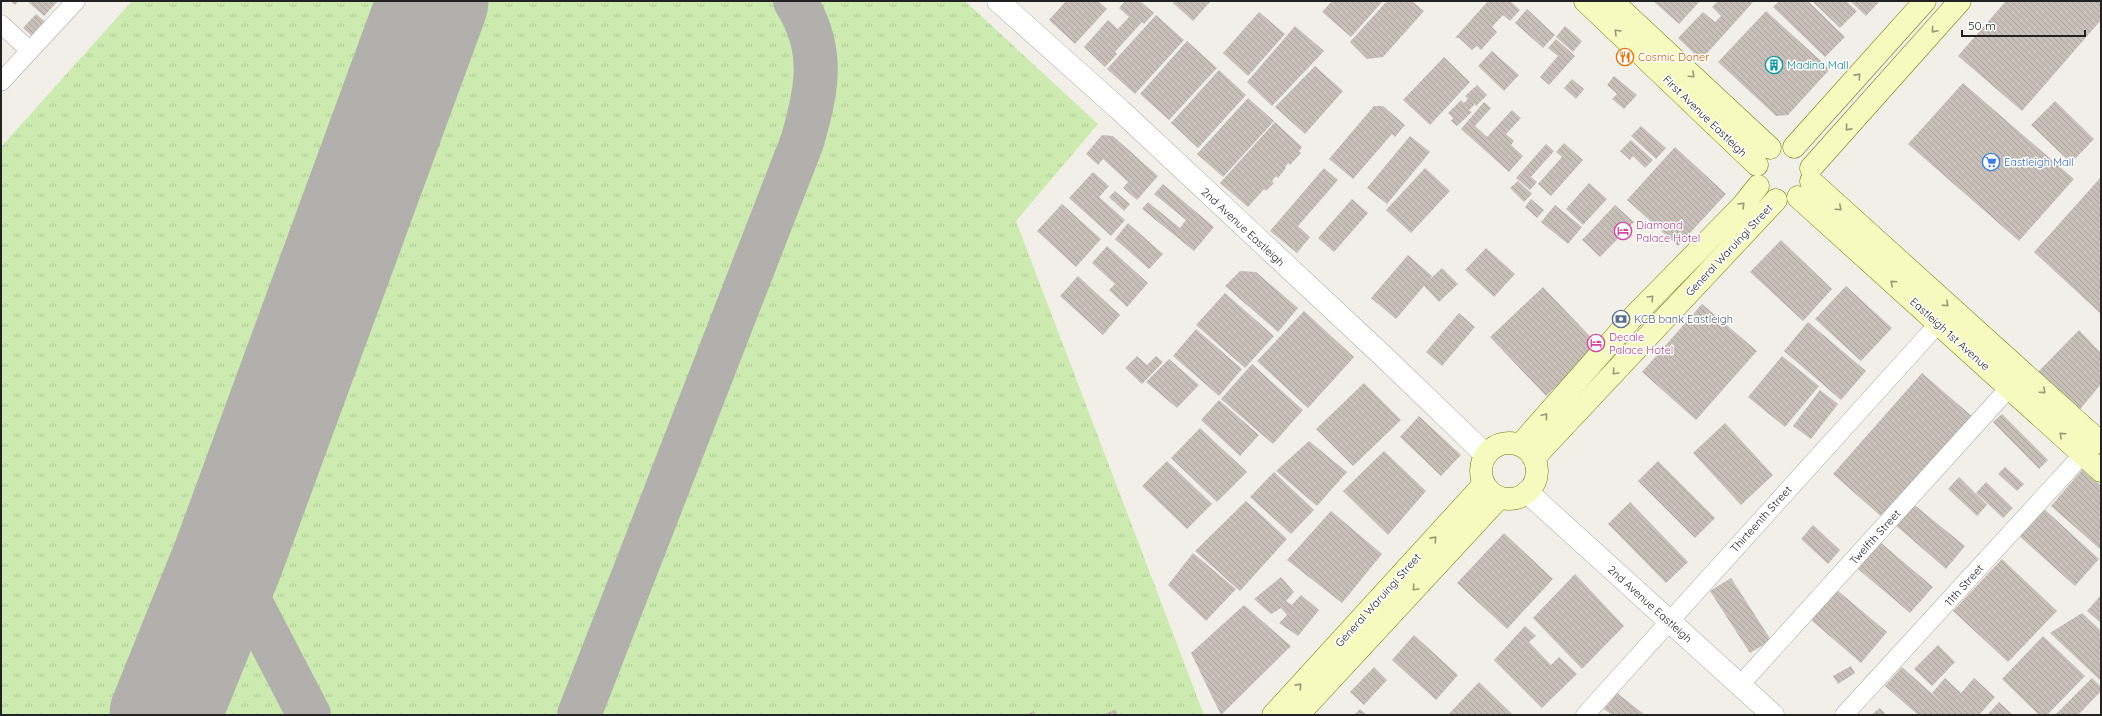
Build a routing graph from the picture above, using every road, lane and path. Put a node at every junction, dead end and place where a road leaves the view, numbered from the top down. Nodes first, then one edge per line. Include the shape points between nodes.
1 (76, 1) edge
2 (998, 1) edge
3 (1585, 1) edge
4 (1612, 1) edge
5 (1925, 1) edge
6 (1960, 1) edge
7 (1, 24) edge
8 (29, 50) junction
9 (1, 82) edge
10 (1794, 147) junction
11 (1770, 148) junction
12 (1758, 176) junction
13 (1807, 182) junction
14 (1776, 200) junction
15 (1938, 324) junction
16 (2009, 388) junction
17 (2101, 443) edge
18 (1527, 451) junction
19 (2083, 454) junction
20 (1486, 455) junction
21 (2101, 471) edge
22 (1491, 491) junction
23 (1527, 492) junction
24 (1669, 621) junction
25 (1740, 685) junction
26 (1273, 715) edge
27 (1298, 715) edge
28 (1585, 715) edge
29 (1773, 715) edge
30 (1844, 715) edge

1 - 8 street
2 - 20 street, 2nd Avenue Eastleigh via 1120,110 1382,354
12 -> 3 main road, First Avenue Eastleigh
4 -> 11 main road, First Avenue Eastleigh
10 -> 5 main road
6 -> 13 main road
7 - 8 street
8 - 9 street
10 - 11 main road via 1786,145
10 - 13 main road via 1808,160
11 - 12 main road via 1764,153
12 - 14 main road via 1769,197
18 -> 12 main road, General Waruingi Street via 1632,317
13 - 14 main road via 1783,202
15 -> 13 main road, Eastleigh 1st Avenue
13 -> 17 main road, Eastleigh 1st Avenue
14 -> 18 main road, General Waruingi Street
15 - 16 main road, Eastleigh 1st Avenue
15 - 24 street, Thirteenth Street
19 -> 16 main road, Eastleigh 1st Avenue
16 - 25 street, Twelfth Street
18 - 20 main road via 1510,443 1492,448
18 - 23 main road via 1536,476 1534,485
19 - 21 main road, Eastleigh 1st Avenue
19 - 30 street, 11th Street
20 - 22 main road via 1480,469
22 - 23 main road via 1514,499
26 -> 22 main road, General Waruingi Street
22 -> 27 main road, General Waruingi Street
23 - 24 street, 2nd Avenue Eastleigh
24 - 25 street, 2nd Avenue Eastleigh
24 - 28 street, Thirteenth Street
25 - 29 street, 2nd Avenue Eastleigh

